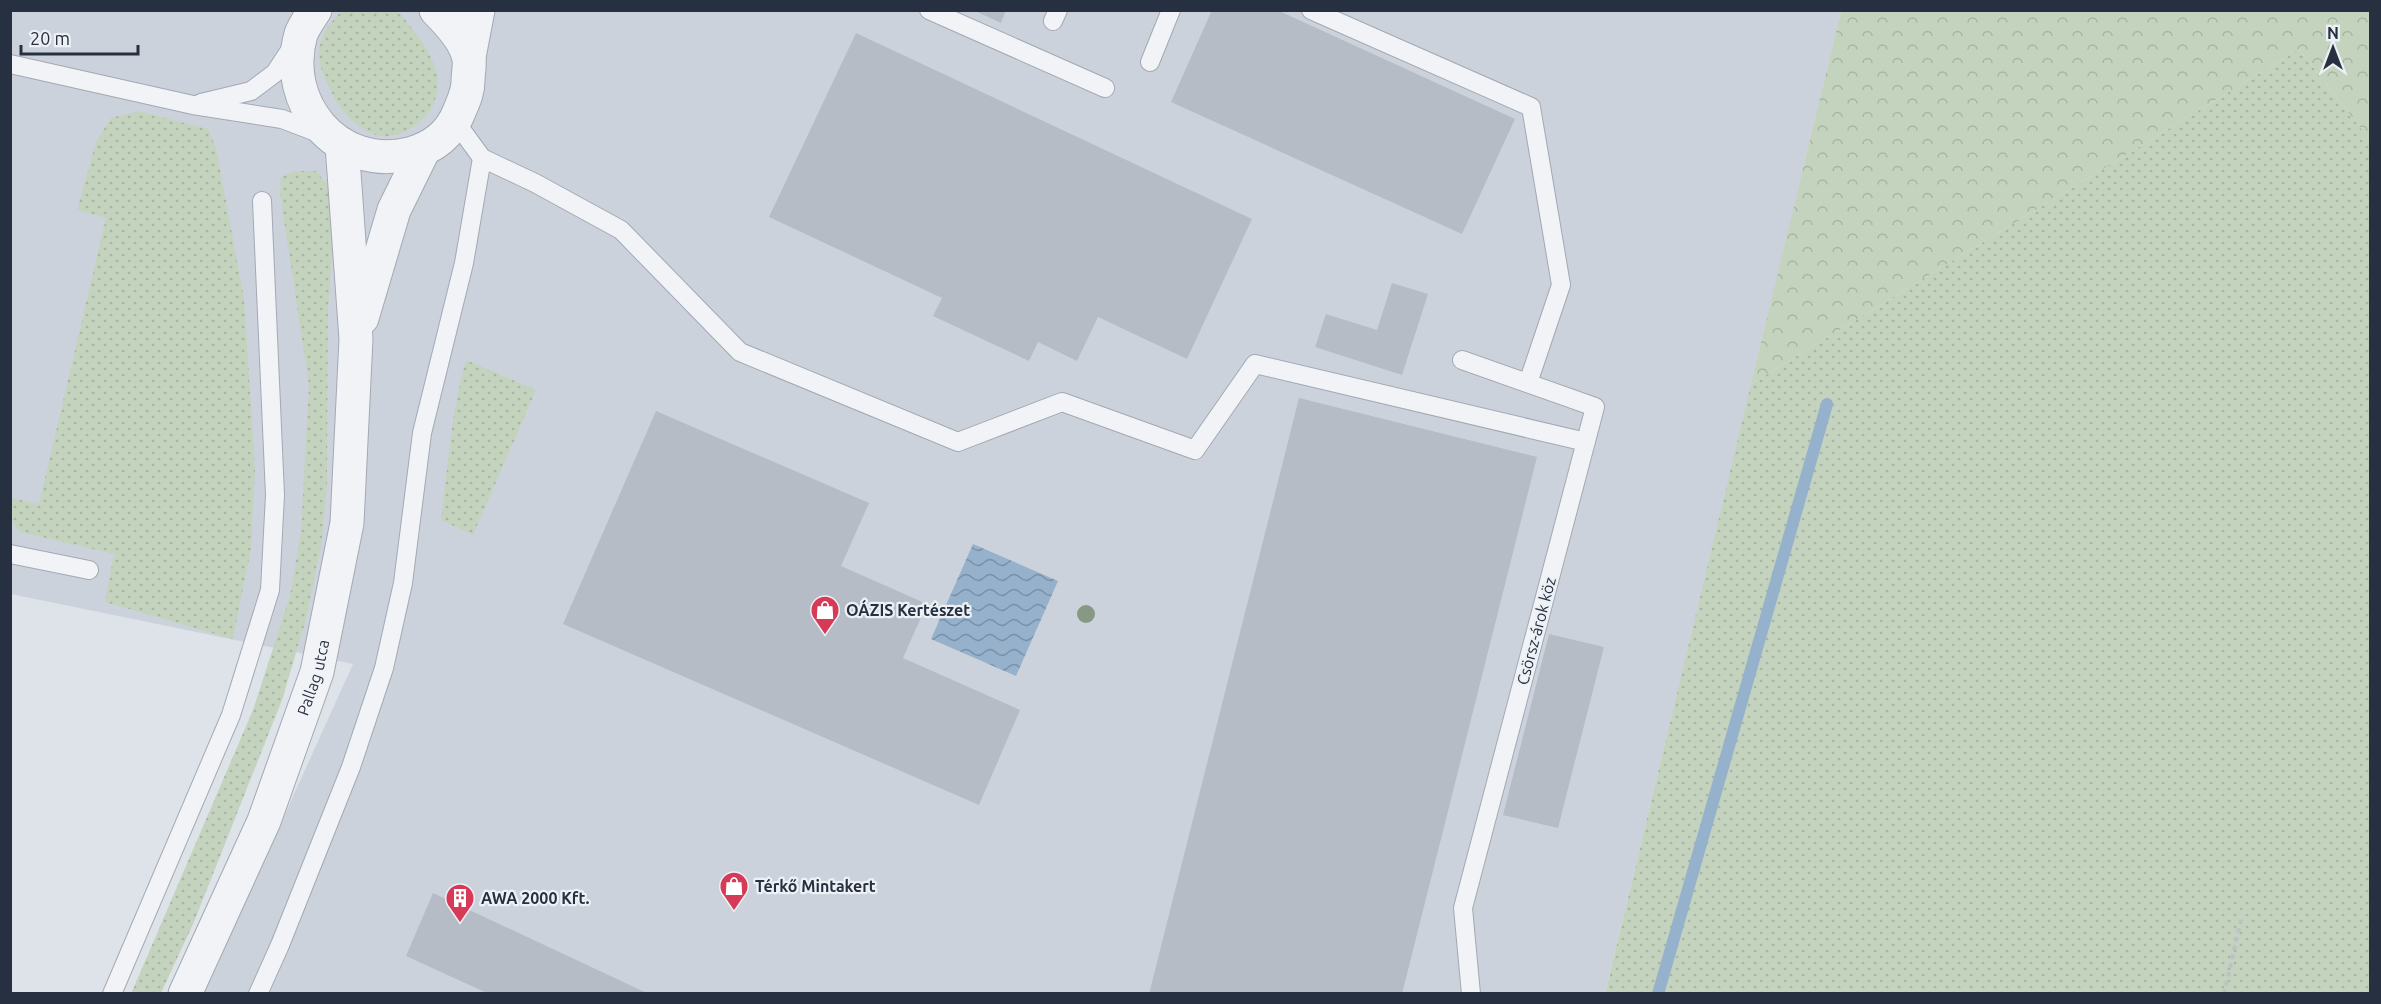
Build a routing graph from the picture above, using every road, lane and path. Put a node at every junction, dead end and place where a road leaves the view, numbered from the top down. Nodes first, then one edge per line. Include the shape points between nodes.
1 (435, 10) edge
2 (478, 10) edge
3 (929, 10) edge
4 (1171, 10) edge
5 (1311, 10) edge
6 (300, 18) edge
7 (469, 57) junction
8 (1150, 62) dead end
9 (10, 64) edge
10 (1105, 88) dead end
11 (193, 105) junction
12 (455, 121) junction
13 (337, 141) junction
14 (423, 151) junction
15 (482, 158) junction
16 (262, 201) dead end
17 (356, 339) junction
18 (1462, 360) dead end
19 (1528, 383) junction
20 (1586, 442) junction
21 (10, 554) edge
22 (89, 570) dead end
23 (2241, 920) dead end
24 (112, 993) edge
25 (185, 993) edge
26 (258, 993) edge
27 (1472, 993) edge
28 (2224, 993) edge

1 - 7 street via 452,25
2 - 7 street
3 - 10 lane
4 - 8 lane
5 - 19 lane via 1532,107 1561,285
6 - 11 lane via 275,73 251,91
6 - 13 street via 296,61 299,90 311,117
7 - 12 street via 468,90
9 - 11 lane
11 - 13 lane via 282,119
12 - 14 street via 441,140
12 - 15 lane
13 - 14 street via 368,155 396,157
13 - 17 street, Pallag utca
14 - 17 street, Pallag utca via 394,210
15 - 20 lane via 621,230 740,352 958,442 1062,402 1195,450 1255,364
15 - 26 lane via 464,263 422,433 403,583 384,668 351,767
16 - 24 lane via 275,495 270,590 231,715
17 - 25 street, Pallag utca via 347,523 317,672 264,821
18 - 19 lane, Csörsz-árok köz
19 - 20 lane, Csörsz-árok köz via 1595,407
20 - 27 lane, Csörsz-árok köz via 1463,908
21 - 22 lane
23 - 28 path

